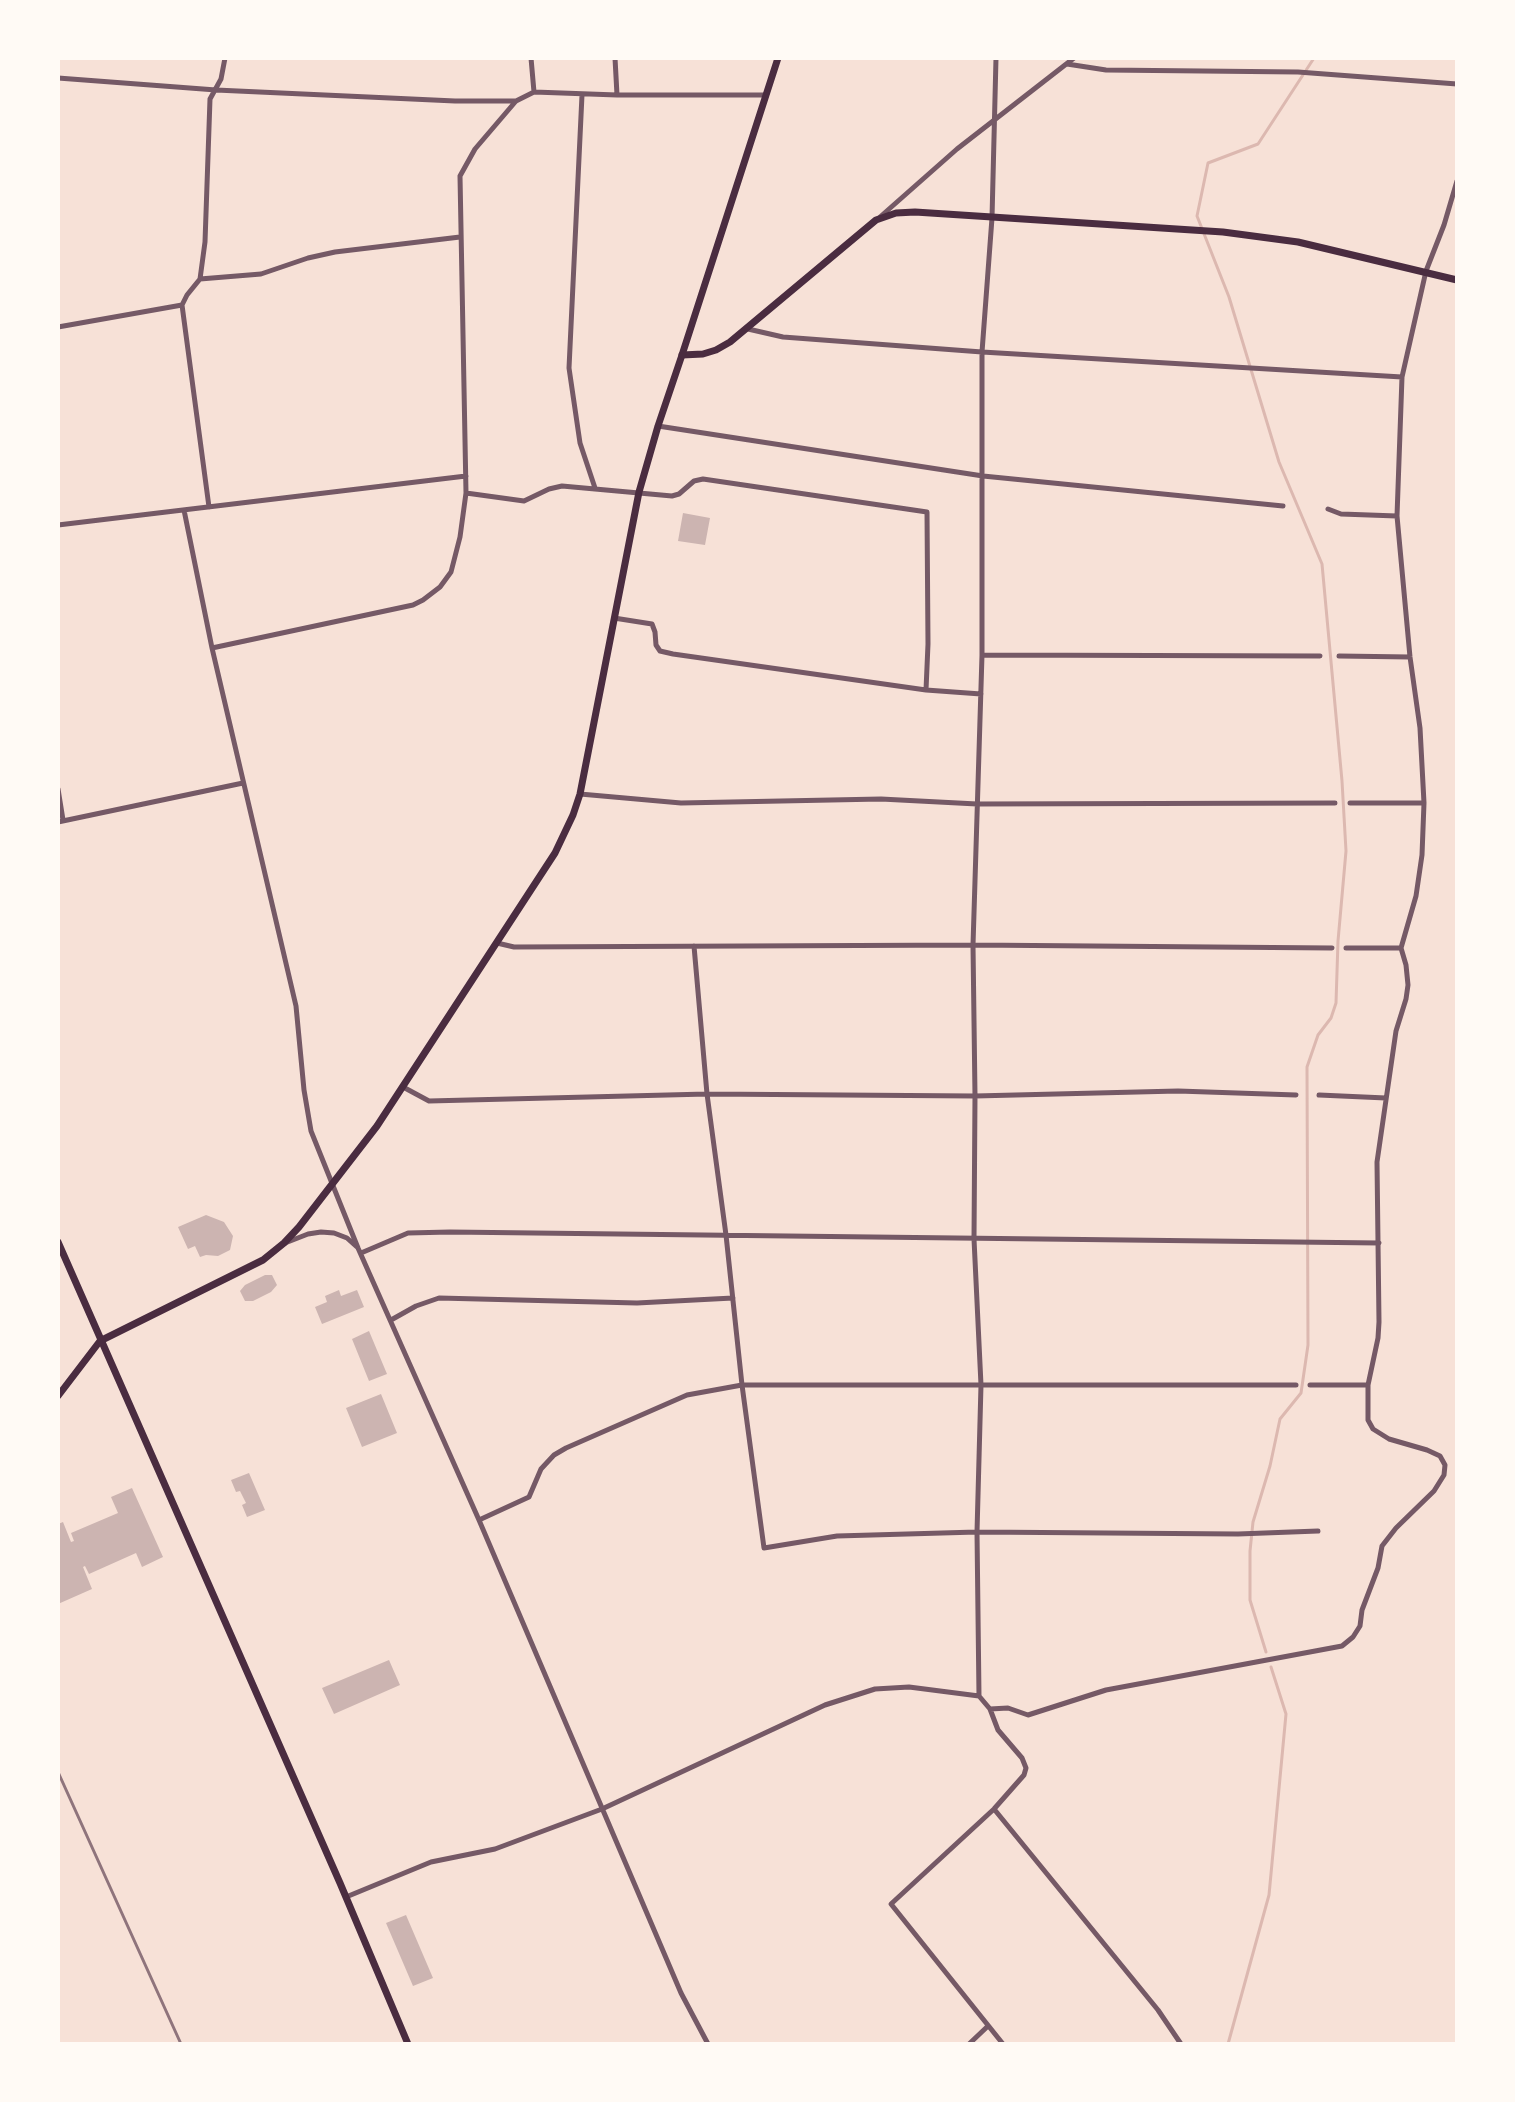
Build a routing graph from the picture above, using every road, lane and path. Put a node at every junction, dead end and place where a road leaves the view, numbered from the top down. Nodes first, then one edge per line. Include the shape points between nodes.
1 (225, 58) edge
2 (531, 58) edge
3 (615, 58) edge
4 (778, 58) edge
5 (996, 58) edge
6 (1074, 58) edge
7 (1067, 64) junction
8 (58, 78) edge
9 (1457, 84) edge
10 (216, 90) junction
11 (534, 92) junction
12 (582, 95) junction
13 (617, 95) junction
14 (766, 95) junction
15 (516, 101) junction
16 (993, 121) junction
17 (1457, 181) edge
18 (992, 218) junction
19 (876, 220) junction
20 (460, 237) junction
21 (1426, 271) junction
22 (200, 279) junction
23 (1457, 280) edge
24 (182, 305) junction
25 (58, 327) edge
26 (748, 329) junction
27 (982, 352) junction
28 (682, 355) junction
29 (1402, 377) junction
30 (658, 426) junction
31 (466, 476) junction
32 (983, 476) junction
33 (595, 488) junction
34 (639, 492) junction
35 (466, 493) junction
36 (1283, 506) dead end
37 (209, 507) junction
38 (1328, 509) dead end
39 (184, 510) junction
40 (1397, 516) junction
41 (58, 525) edge
42 (614, 618) junction
43 (212, 648) junction
44 (982, 655) junction
45 (1320, 656) dead end
46 (1339, 656) dead end
47 (1410, 657) junction
48 (926, 690) junction
49 (981, 694) junction
50 (243, 783) junction
51 (58, 789) edge
52 (580, 794) junction
53 (1335, 803) dead end
54 (1350, 803) dead end
55 (1424, 803) junction
56 (977, 804) junction
57 (61, 821) edge
58 (496, 943) junction
59 (973, 945) junction
60 (694, 946) junction
61 (1332, 948) dead end
62 (1346, 948) dead end
63 (1401, 948) junction
64 (403, 1087) junction
65 (707, 1094) junction
66 (1296, 1095) dead end
67 (1319, 1095) dead end
68 (975, 1096) junction
69 (1386, 1098) junction
70 (333, 1185) junction
71 (726, 1235) junction
72 (974, 1239) junction
73 (58, 1242) edge
74 (284, 1243) junction
75 (1379, 1243) junction
76 (360, 1251) junction
77 (733, 1298) junction
78 (391, 1320) junction
79 (100, 1341) junction
80 (742, 1385) junction
81 (981, 1385) junction
82 (1296, 1385) dead end
83 (1310, 1385) dead end
84 (1368, 1385) junction
85 (58, 1396) edge
86 (479, 1520) junction
87 (1318, 1531) dead end
88 (977, 1532) junction
89 (979, 1696) junction
90 (990, 1709) junction
91 (602, 1809) junction
92 (994, 1809) junction
93 (346, 1897) junction
94 (988, 2026) junction
95 (408, 2044) edge
96 (708, 2044) edge
97 (969, 2044) edge
98 (1003, 2044) edge
99 (1181, 2044) edge

1 - 10 street
2 - 11 street
3 - 13 street
4 - 14 main road
5 - 16 street
6 - 7 street
7 - 9 street via 1106,70 1315,72
7 - 16 street
8 - 10 street
10 - 15 street
10 - 22 street via 210,99
11 - 12 street
11 - 15 street
12 - 13 street
12 - 33 street via 569,368 580,443
13 - 14 street
14 - 28 main road
15 - 20 street via 464,166
16 - 18 street
16 - 19 street
17 - 21 street
18 - 19 main road via 915,212
18 - 21 main road via 1223,232 1298,242
18 - 27 street
19 - 26 main road
20 - 22 street via 335,252 261,274
20 - 31 street
21 - 23 main road
21 - 29 street
22 - 24 street
24 - 25 street
24 - 37 street
26 - 27 street via 783,337
26 - 28 main road via 716,350
27 - 29 street
27 - 32 street
28 - 30 main road
29 - 40 street
30 - 32 street
30 - 34 main road
31 - 35 street
31 - 37 street
32 - 36 street
32 - 44 street
33 - 34 street
33 - 35 street via 562,486 524,501
34 - 42 main road
34 - 48 street via 672,496 703,479 927,512
35 - 43 street via 451,572 423,600
37 - 39 street
38 - 40 street
39 - 41 street
39 - 43 street
40 - 47 street
42 - 48 street via 652,624 660,651 673,654
42 - 52 main road
43 - 50 street
44 - 45 street
44 - 49 street
46 - 47 street
47 - 55 street
48 - 49 street
49 - 56 street
50 - 57 street
50 - 70 street via 296,1006 309,1122
51 - 57 street
52 - 56 street via 681,803 881,799
52 - 58 main road via 555,853
53 - 56 street
54 - 55 street
55 - 63 street via 1416,896
56 - 59 street
58 - 60 street
58 - 64 main road
59 - 60 street
59 - 61 street
59 - 68 street
60 - 65 street
62 - 63 street
63 - 69 street via 1408,985
64 - 65 street via 429,1101
64 - 70 main road
65 - 68 street
65 - 71 street
66 - 68 street via 1178,1091
67 - 69 street
68 - 72 street
69 - 75 street via 1377,1162
70 - 74 main road
70 - 76 street
71 - 72 street
71 - 76 street via 408,1233
71 - 77 street
72 - 75 street
72 - 81 street
73 - 79 main road
74 - 76 street via 308,1234 334,1233
74 - 79 main road via 245,1270
75 - 84 street via 1378,1338
76 - 78 street
77 - 78 street via 637,1303 439,1298
77 - 80 street
78 - 86 street
79 - 85 main road
79 - 93 main road
80 - 81 street
80 - 86 street via 687,1395 566,1448 541,1469 529,1497
80 - 88 street via 764,1548 837,1536
81 - 82 street
81 - 88 street
83 - 84 street
84 - 90 street via 1373,1429 1440,1456 1445,1465 1434,1491 1382,1546 1353,1637 1342,1646 1106,1690 1028,1715
86 - 91 street
87 - 88 street
88 - 89 street
89 - 90 street
89 - 91 street via 909,1687 875,1689 825,1705
90 - 92 street via 998,1730 1026,1768
91 - 93 street via 495,1849 431,1862
91 - 96 street
92 - 94 street via 891,1904
92 - 99 street
93 - 95 main road
94 - 97 street
94 - 98 street

